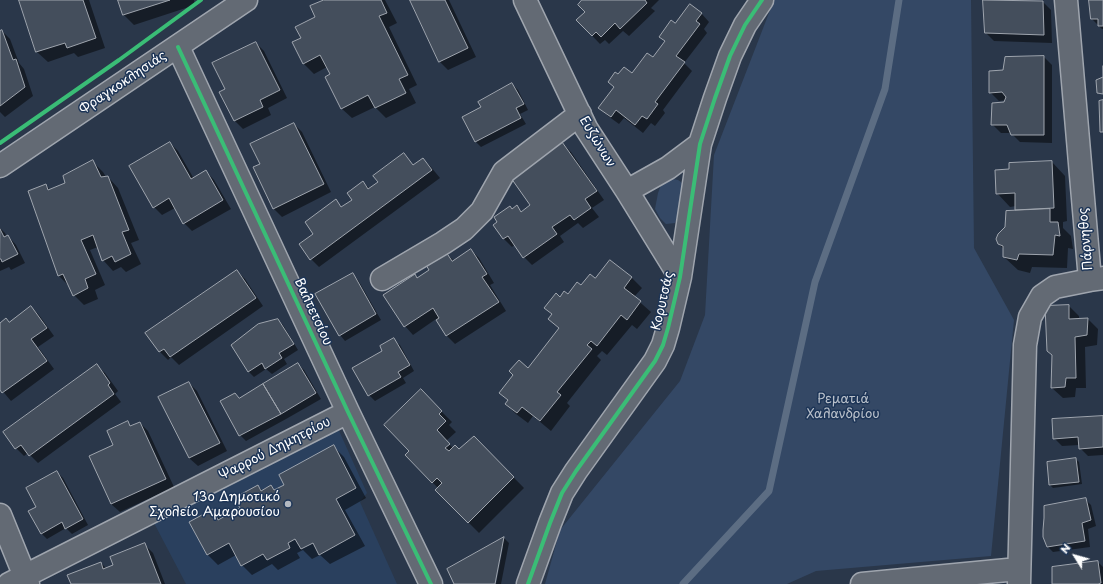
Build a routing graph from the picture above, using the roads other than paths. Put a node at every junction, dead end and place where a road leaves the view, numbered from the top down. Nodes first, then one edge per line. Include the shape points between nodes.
1 (246, 0) edge
2 (525, 0) edge
3 (762, 0) edge
4 (1066, 0) edge
5 (178, 47) junction
6 (580, 114) junction
7 (700, 144) junction
8 (0, 166) edge
9 (627, 191) junction
10 (680, 277) junction
11 (382, 279) dead end
12 (1096, 279) edge
13 (348, 412) junction
14 (0, 515) edge
15 (1018, 576) edge
16 (21, 581) edge
17 (431, 584) edge
18 (528, 584) edge
19 (862, 584) edge

1 - 5 street, Φραγκοκλησιάς
2 - 6 street, Ευζώνων
3 - 7 street, Κορυτσάς via 730,56
4 - 12 street, Πάρνηθος
5 - 8 street, Φραγκοκλησιάς
5 - 13 street, Βαλτετσίου
6 - 9 street, Ευζώνων via 586,128
6 - 11 street via 504,172 482,210 464,229
7 - 9 street via 668,168
7 - 10 street, Κορυτσάς
9 - 10 street, Ευζώνων
10 - 18 street, Κορυτσάς via 663,345 562,493
12 - 15 street, Πάρνηθος via 1055,287 1042,296 1030,317 1025,345
13 - 16 street, Ψαρρού Δημητρίου
13 - 17 street, Βαλτετσίου
14 - 16 street
15 - 19 street

